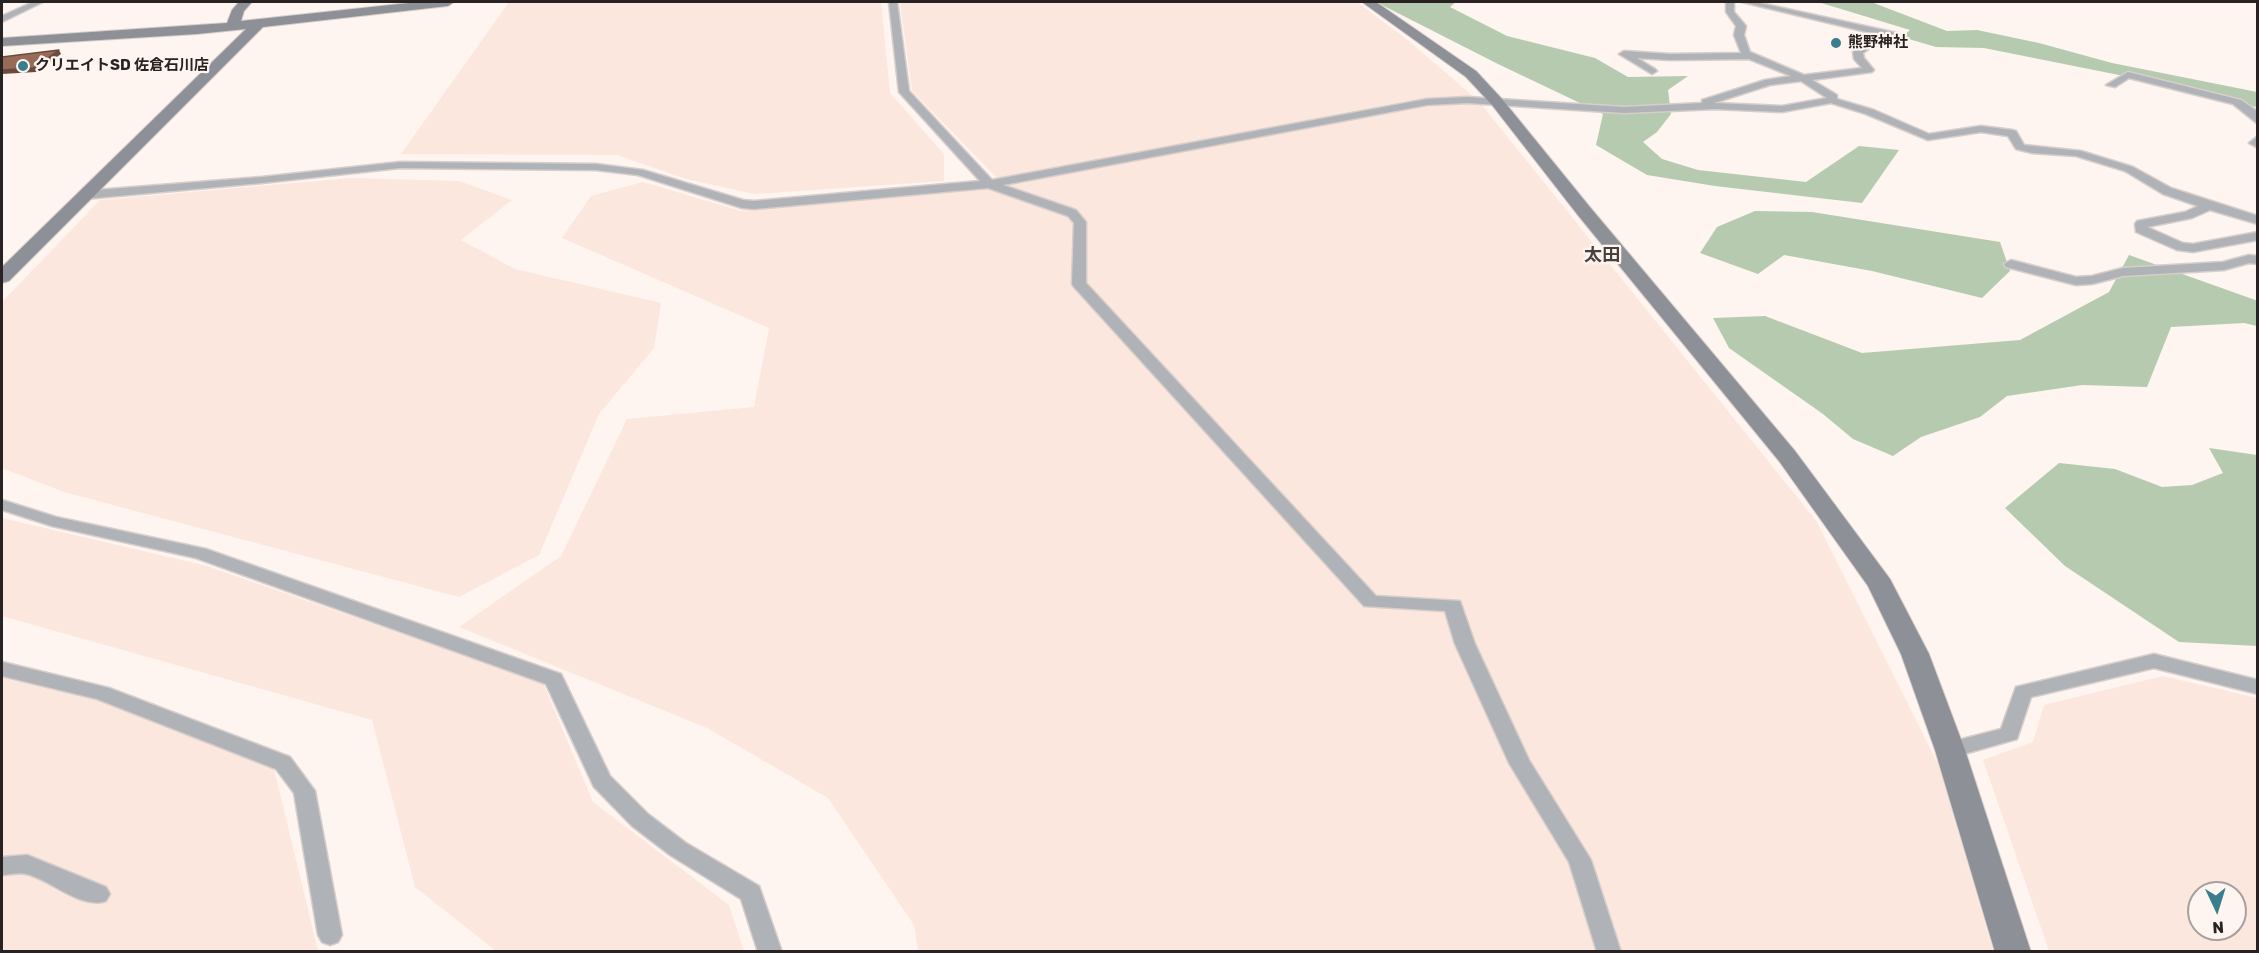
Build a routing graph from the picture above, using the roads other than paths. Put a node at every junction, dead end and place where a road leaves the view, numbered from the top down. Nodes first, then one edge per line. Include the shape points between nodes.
1 (39, 2) edge
2 (246, 2) edge
3 (448, 2) edge
4 (893, 2) edge
5 (1368, 2) edge
6 (1730, 2) edge
7 (1746, 2) edge
8 (26, 7) junction
9 (2, 8) edge
10 (2, 19) edge
11 (258, 24) junction
12 (232, 27) junction
13 (2, 42) edge
14 (1750, 56) junction
15 (1652, 71) dead end
16 (1801, 77) junction
17 (2111, 85) dead end
18 (1832, 100) junction
19 (1497, 102) junction
20 (1700, 106) junction
21 (2258, 121) edge
22 (2258, 139) edge
23 (2258, 146) edge
24 (989, 184) junction
25 (84, 195) junction
26 (2209, 207) junction
27 (2258, 220) edge
28 (2258, 236) edge
29 (2258, 261) edge
30 (2012, 264) dead end
31 (2, 277) edge
32 (2, 505) edge
33 (2, 669) edge
34 (2258, 687) edge
35 (1950, 750) junction
36 (2, 866) edge
37 (98, 894) dead end
38 (330, 935) dead end
39 (770, 951) edge
40 (1609, 951) edge
41 (2013, 951) edge

1 - 8 street
2 - 12 street via 238,10
3 - 11 street
4 - 24 street via 904,92
5 - 19 street via 1471,74
6 - 14 street via 1731,12 1741,26 1743,50
7 - 16 street via 1894,35 1877,38 1858,52 1869,70
8 - 9 street
8 - 10 street
11 - 12 street
11 - 25 street
12 - 13 street
14 - 15 street via 1624,54
14 - 16 street
16 - 18 street via 1833,97
16 - 20 street via 1769,82 1710,99
17 - 21 street via 2128,75 2180,87 2237,102
18 - 20 street via 1782,109
18 - 26 street via 1928,137 1981,129 2012,133 2020,147 2077,153 2129,168 2167,191
19 - 20 street via 1624,110
19 - 24 street via 1413,104
19 - 35 street via 1787,456 1881,585 1915,654
22 - 23 street
24 - 25 street via 754,205 621,168 400,165
24 - 40 street via 1078,218 1079,284 1371,602 1453,605 1465,644 1520,763 1580,860
25 - 31 street
26 - 27 street
26 - 28 street via 2141,224 2140,229 2181,247 2193,248
29 - 30 street via 2123,272 2076,281
32 - 39 street via 52,521 200,553 554,679 602,781 640,820 678,849 751,893
33 - 38 street via 102,693 283,764 304,791
34 - 35 street via 2154,661 2022,692 2010,734
35 - 41 street
36 - 37 street via 27,864

